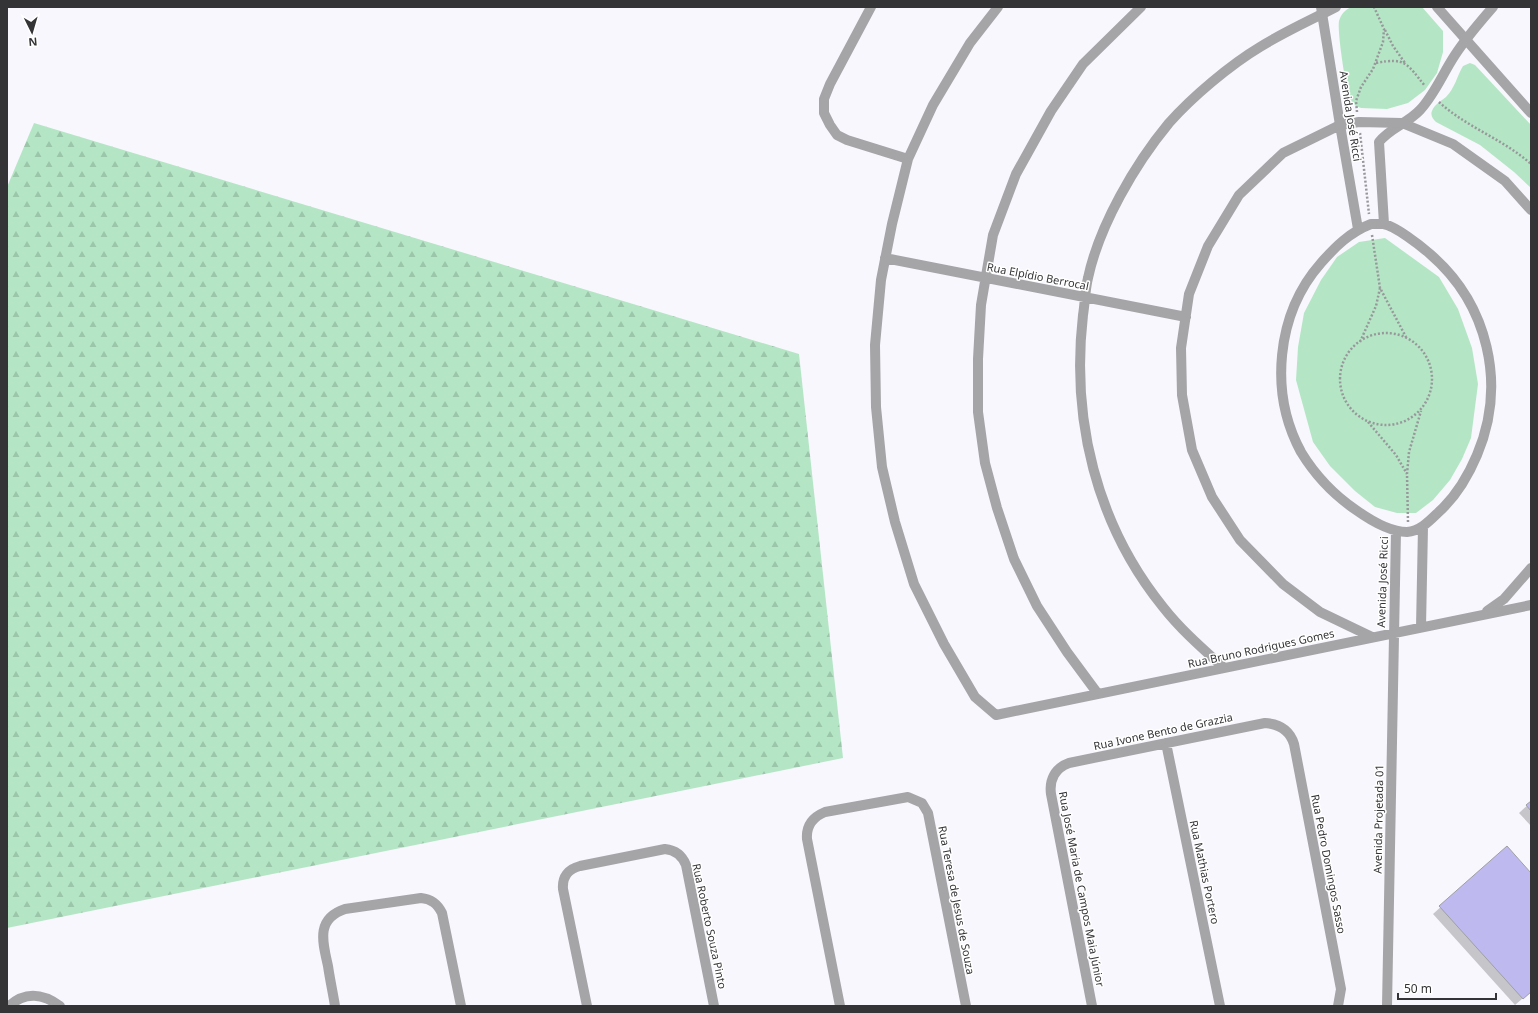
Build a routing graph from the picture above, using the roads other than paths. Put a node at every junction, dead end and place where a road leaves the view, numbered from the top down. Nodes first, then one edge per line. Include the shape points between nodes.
1 (870, 7) edge
2 (998, 7) edge
3 (1141, 7) edge
4 (1336, 7) edge
5 (1437, 7) edge
6 (1493, 7) edge
7 (1322, 11) edge
8 (1466, 39) junction
9 (1531, 113) edge
10 (1402, 123) junction
11 (1340, 125) junction
12 (908, 159) junction
13 (1531, 210) edge
14 (1384, 224) junction
15 (1358, 229) junction
16 (885, 258) junction
17 (986, 278) junction
18 (1085, 297) junction
19 (1186, 317) junction
20 (1422, 527) junction
21 (1396, 531) junction
22 (1531, 568) edge
23 (1531, 604) edge
24 (1482, 615) junction
25 (1421, 627) junction
26 (1393, 633) junction
27 (1372, 637) junction
28 (1224, 668) junction
29 (1098, 694) junction
30 (1284, 729) joint
31 (1166, 743) junction
32 (1052, 777) joint
33 (9, 1006) edge
34 (60, 1006) edge
35 (335, 1006) edge
36 (461, 1006) edge
37 (587, 1006) edge
38 (714, 1006) edge
39 (840, 1006) edge
40 (966, 1006) edge
41 (1092, 1006) edge
42 (1220, 1006) edge
43 (1338, 1006) edge
44 (1387, 1006) edge

1 - 12 street via 830,84 824,99 824,113 837,135 842,138
2 - 12 street via 970,43 933,105
3 - 17 street via 1083,64 1051,111 1016,174 993,235
4 - 7 street
5 - 8 street
6 - 8 street, Avenida José Ricci
7 - 11 street, Avenida José Ricci
7 - 18 street via 1259,47 1211,82 1170,123 1137,168 1105,225 1088,278
8 - 9 street
8 - 10 street, Avenida José Ricci via 1420,110
10 - 11 street via 1358,122
10 - 13 street via 1454,144 1505,181
10 - 14 street, Avenida José Ricci via 1379,142
11 - 15 street, Avenida José Ricci
11 - 19 street via 1283,153 1239,195 1208,246 1189,294
12 - 16 street
14 - 15 street, Avenida José Ricci via 1371,224
14 - 20 street, Avenida José Ricci via 1417,242 1445,266 1467,296 1482,329 1491,365 1491,402 1484,438 1476,458 1470,472 1449,502
15 - 21 street, Avenida José Ricci via 1333,249 1312,272 1297,300 1286,329 1281,360 1282,392 1289,422 1301,451 1319,478 1341,500 1367,518
16 - 17 street, Rua Elpídio Berrocal
16 - 29 street, Rua Bruno Rodrigues Gomes via 875,345 876,407 882,467 914,584 944,644 975,697 996,715
17 - 18 street, Rua Elpídio Berrocal
17 - 29 street via 981,304 978,412 985,463 997,508 1014,559 1037,606
18 - 19 street, Rua Elpídio Berrocal
18 - 28 street via 1080,339 1080,388 1086,437 1096,482 1113,526 1136,568 1163,607 1189,636
19 - 27 street via 1181,348 1182,395 1192,450 1212,497 1240,540 1283,584 1320,612
20 - 21 street, Avenida José Ricci via 1408,532
20 - 25 street
21 - 26 street, Avenida José Ricci
22 - 24 street via 1504,599
23 - 24 street, Rua Bruno Rodrigues Gomes
24 - 25 street, Rua Bruno Rodrigues Gomes
25 - 26 street, Rua Bruno Rodrigues Gomes
26 - 27 street, Rua Bruno Rodrigues Gomes
26 - 44 street, Avenida Projetada 01
27 - 28 street, Rua Bruno Rodrigues Gomes
28 - 29 street, Rua Bruno Rodrigues Gomes
30 - 31 street, Rua Ivone Bento de Grazzia via 1275,724 1265,723
30 - 43 street, Rua Pedro Domingos Sasso via 1293,740 1295,749 1341,989
31 - 32 street, Rua Ivone Bento de Grazzia via 1069,763
31 - 42 street, Rua Mathias Portero
32 - 41 street, Rua José Maria de Campos Maia Júnior via 1051,794
33 - 34 street via 20,998 32,996 44,997
35 - 36 street via 322,940 324,926 329,918 344,909 417,898 435,903 443,916
37 - 38 street, Rua Roberto Souza Pinto via 563,882 573,868 661,849 672,850 686,865
39 - 40 street, Rua Teresa de Jesus de Souza via 807,839 808,827 812,820 825,812 904,797 919,801 928,813

